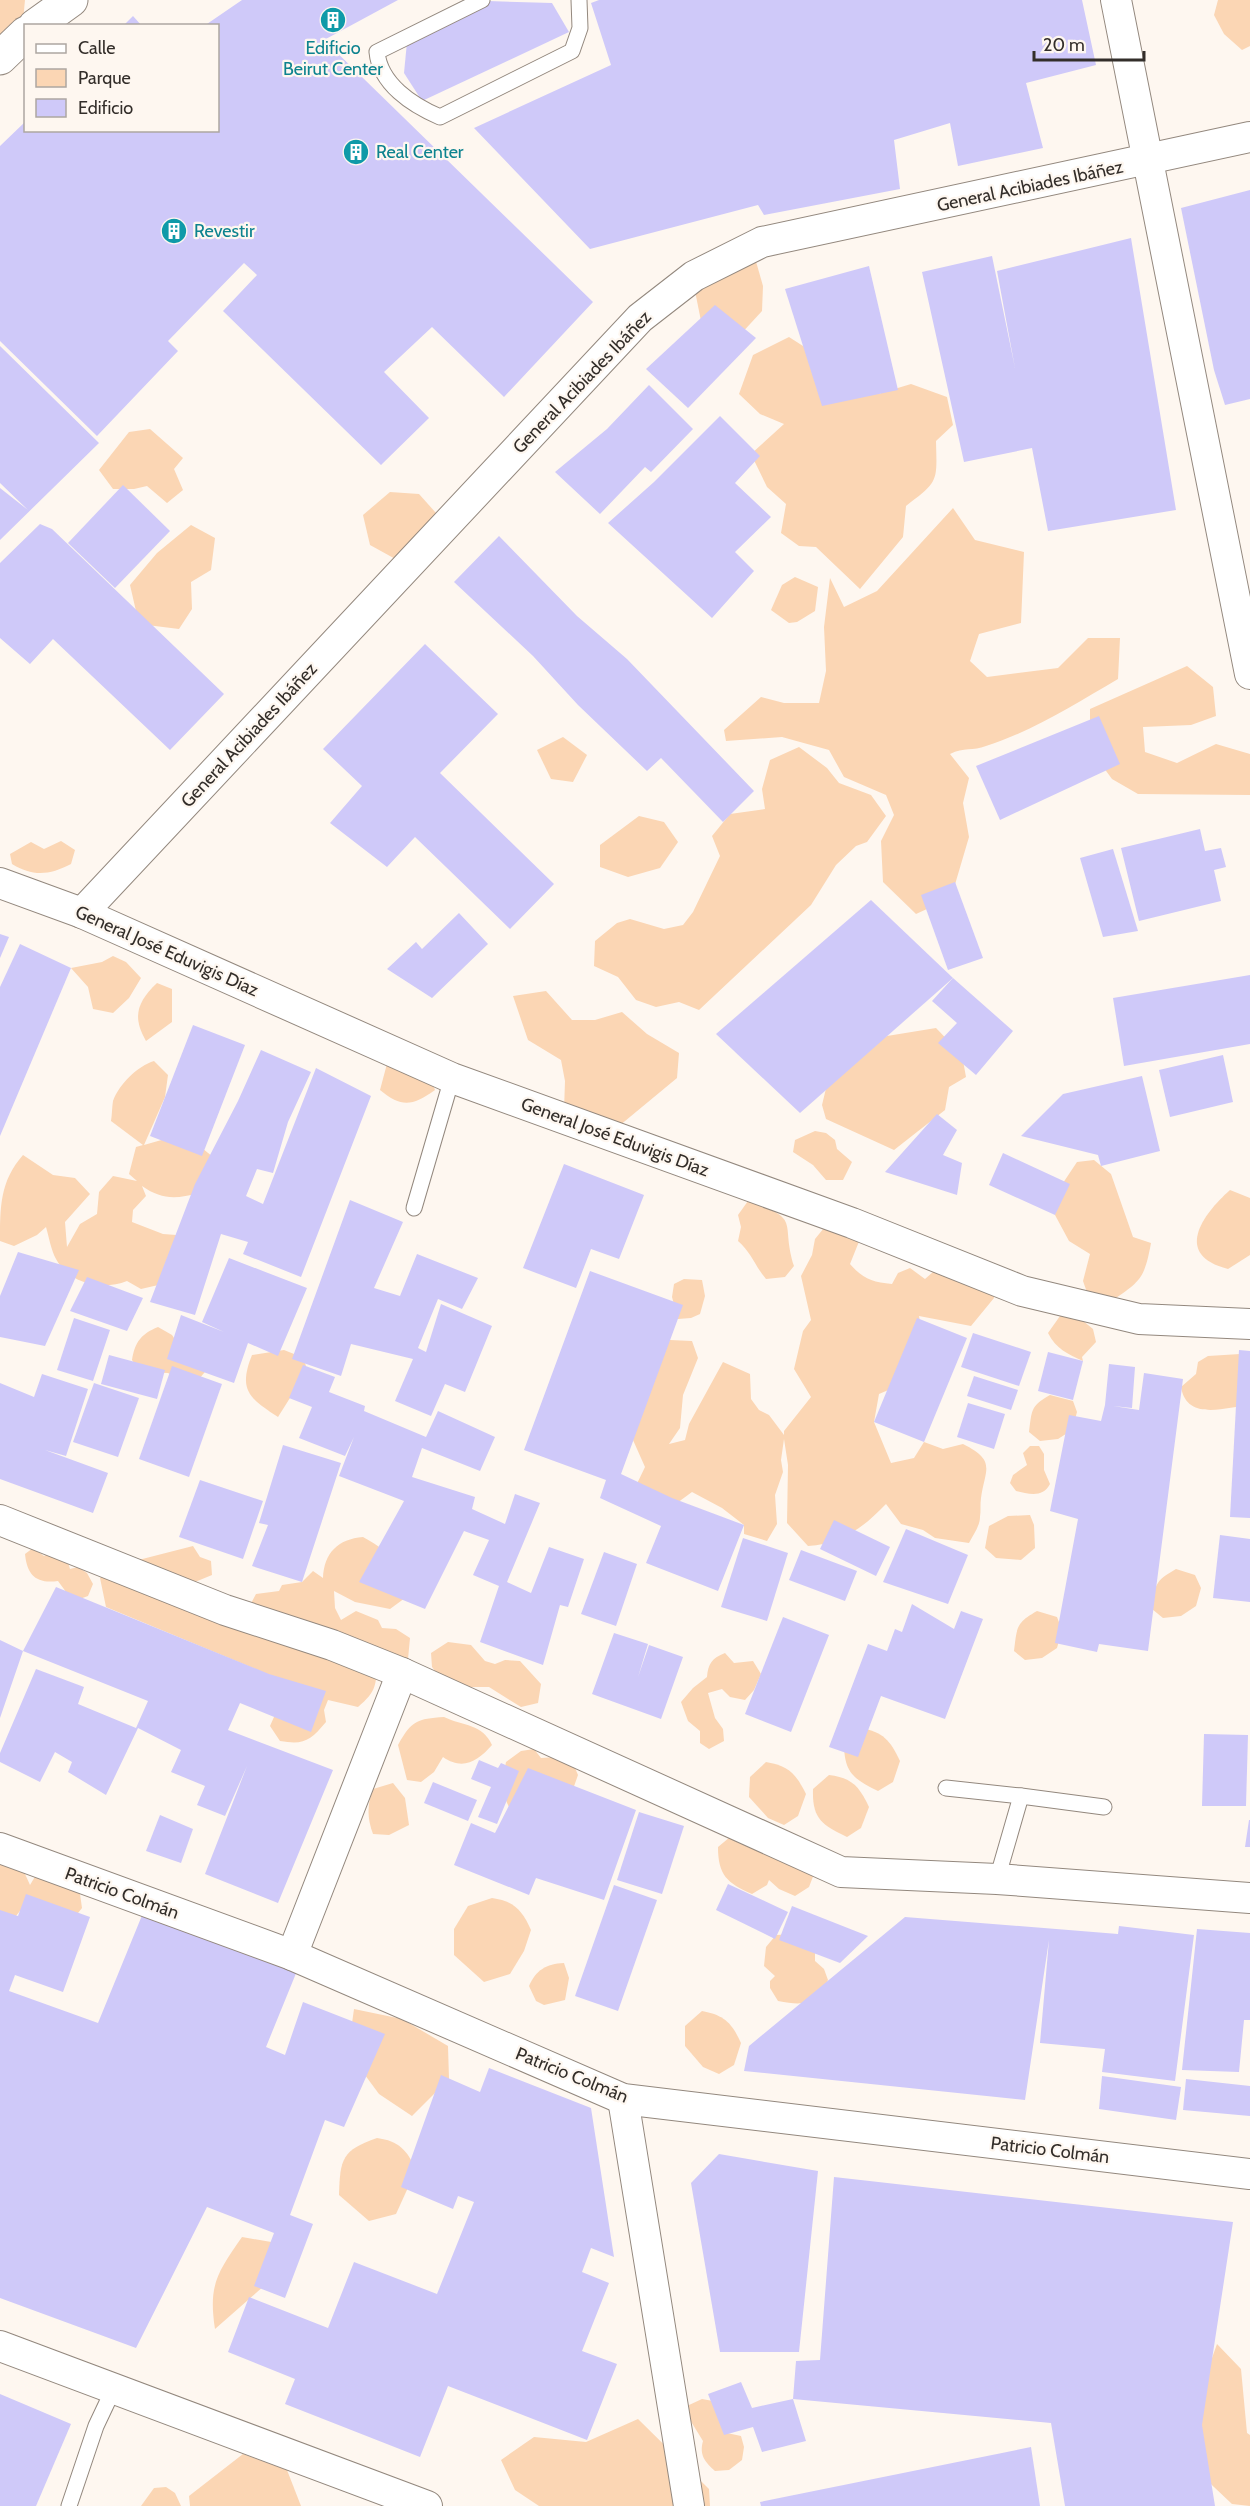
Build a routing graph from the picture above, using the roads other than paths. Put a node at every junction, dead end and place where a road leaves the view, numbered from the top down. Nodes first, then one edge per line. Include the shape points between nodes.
1 (71, 0) edge
2 (482, 0) edge
3 (579, 0) edge
4 (1116, 0) edge
5 (38, 24) edge
6 (24, 35) edge
7 (0, 58) edge
8 (1250, 137) edge
9 (1150, 160) junction
10 (1250, 674) edge
11 (0, 884) edge
12 (82, 913) junction
13 (452, 1078) junction
14 (414, 1208) dead end
15 (1250, 1324) edge
16 (0, 1520) edge
17 (402, 1673) junction
18 (946, 1788) dead end
19 (1021, 1796) junction
20 (1104, 1807) dead end
21 (0, 1848) edge
22 (997, 1879) junction
23 (1250, 1898) edge
24 (292, 1955) junction
25 (622, 2099) junction
26 (1250, 2174) edge
27 (0, 2346) edge
28 (113, 2390) junction
29 (69, 2506) edge
30 (427, 2506) edge
31 (689, 2506) edge

1 - 5 street
2 - 3 lane via 377,52 379,67 397,90 421,109 440,117 572,51 580,28
4 - 9 street
6 - 7 street
8 - 9 street, General Acibiades Ibáñez
9 - 10 street
9 - 12 street, General Acibiades Ibáñez via 762,242 694,276 640,318
11 - 12 street, General José Eduvigis Díaz
12 - 13 street, General José Eduvigis Díaz
13 - 14 lane
13 - 15 street, General José Eduvigis Díaz via 852,1223 1022,1291 1139,1319
16 - 17 street via 225,1611 332,1645
17 - 22 street via 841,1872
17 - 24 street
18 - 19 lane
19 - 20 lane
19 - 22 lane
21 - 24 street, Patricio Colmán
22 - 23 street
24 - 25 street, Patricio Colmán
25 - 26 street, Patricio Colmán
25 - 31 street
27 - 28 street
28 - 29 lane via 96,2426
28 - 30 street

